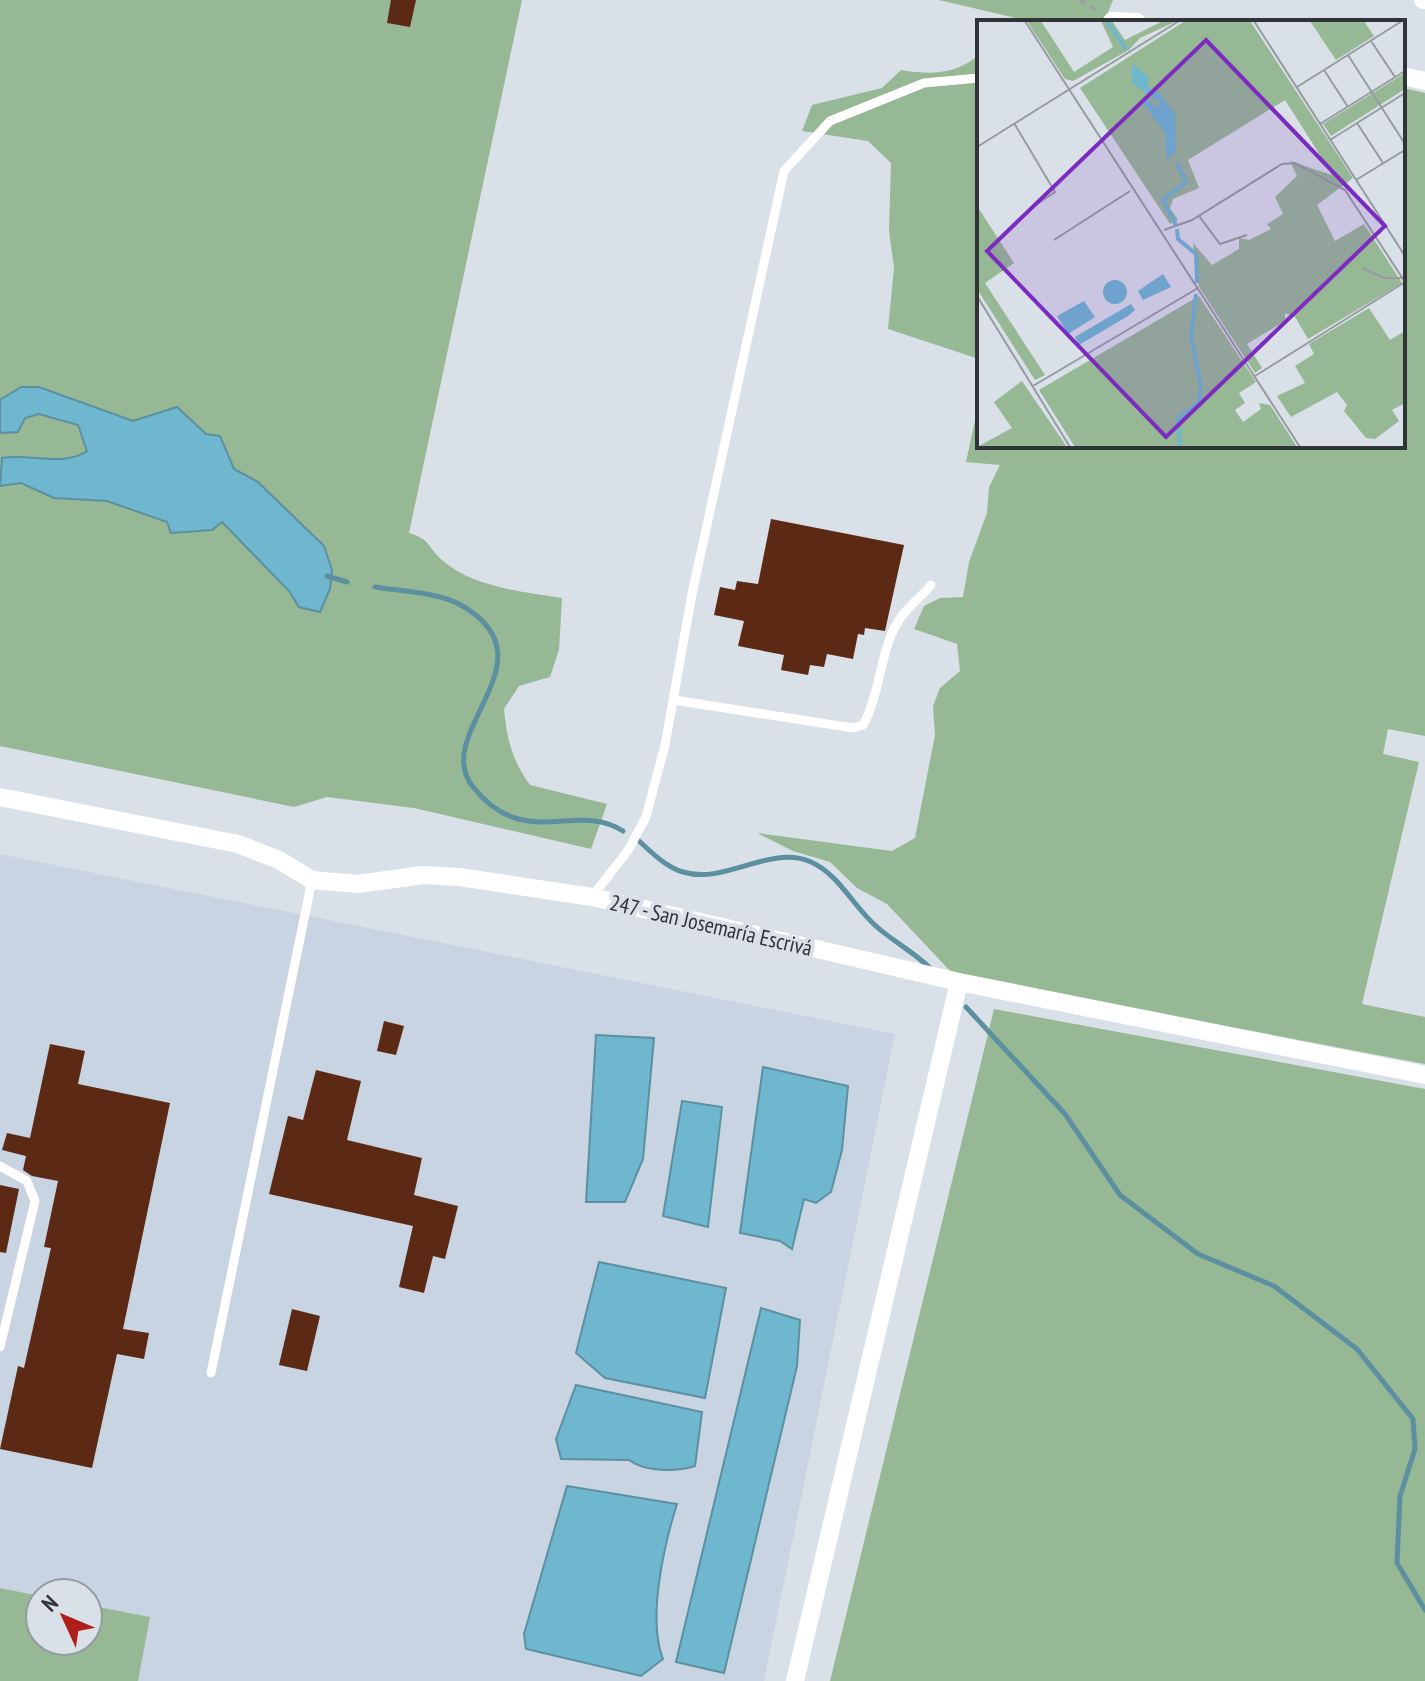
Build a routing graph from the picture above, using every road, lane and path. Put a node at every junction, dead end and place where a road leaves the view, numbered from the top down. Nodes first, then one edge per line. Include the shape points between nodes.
1 (1080, 0) edge
2 (1107, 20) edge
3 (1405, 76) edge
4 (977, 78) edge
5 (1425, 81) edge
6 (931, 585) dead end
7 (674, 700) junction
8 (0, 797) edge
9 (312, 880) junction
10 (592, 897) junction
11 (959, 982) junction
12 (1425, 1075) edge
13 (0, 1166) edge
14 (0, 1347) edge
15 (211, 1373) dead end
16 (795, 1681) edge

1 - 2 path
3 - 5 street
4 - 7 lane via 924,83 830,121 784,171
6 - 7 lane via 894,630 874,706 863,725 853,728
7 - 10 lane via 646,817
8 - 9 street, 247 - San Josemaría Escrivá via 238,844
9 - 10 street, 247 - San Josemaría Escrivá via 358,884 423,875 459,877
9 - 15 lane
10 - 11 street, 247 - San Josemaría Escrivá
11 - 12 street, 247 - San Josemaría Escrivá
11 - 16 street
13 - 14 lane via 27,1181 35,1201

